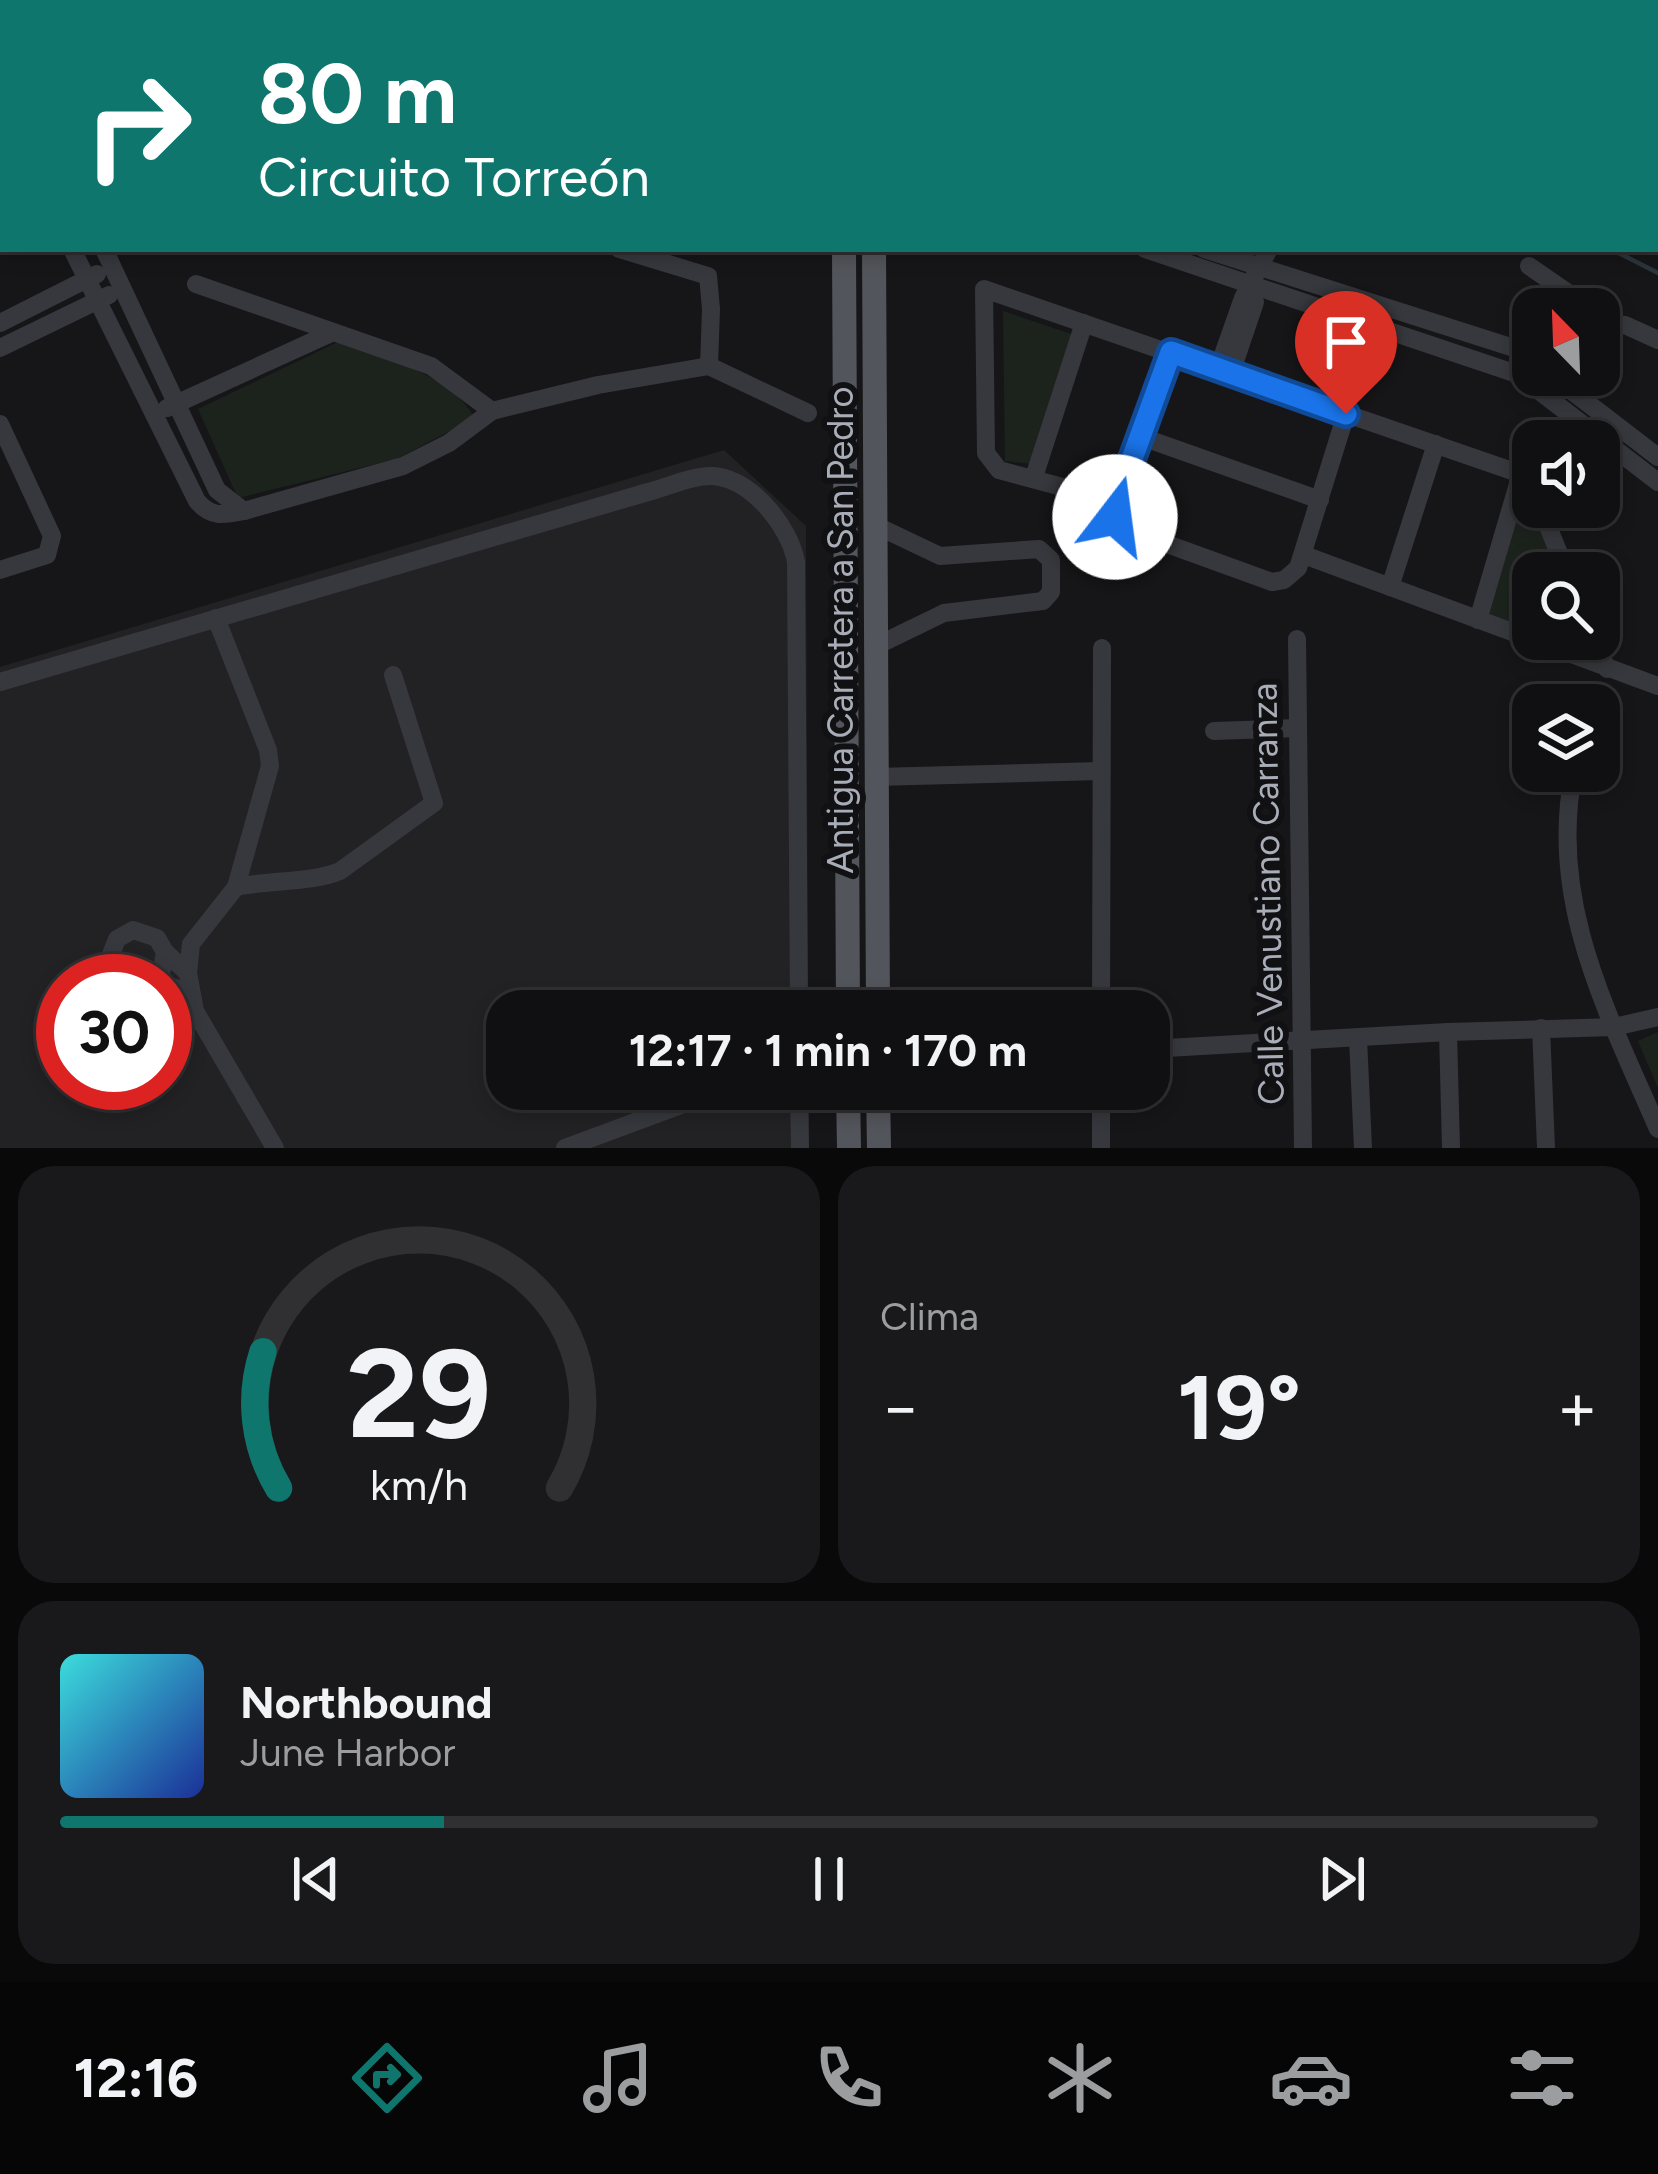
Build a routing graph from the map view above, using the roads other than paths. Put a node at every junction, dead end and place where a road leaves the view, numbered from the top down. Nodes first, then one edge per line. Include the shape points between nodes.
1 (74, 252) edge
2 (629, 252) edge
3 (844, 252) edge
4 (874, 252) edge
5 (1156, 252) edge
6 (1210, 252) edge
7 (1268, 252) edge
8 (108, 258) edge
9 (1528, 266) dead end
10 (1256, 276) junction
11 (87, 279) junction
12 (196, 284) dead end
13 (123, 288) junction
14 (1560, 288) edge
15 (98, 300) junction
16 (2, 316) edge
17 (1084, 322) junction
18 (1620, 324) edge
19 (332, 333) junction
20 (1658, 340) edge
21 (9, 344) edge
22 (1512, 347) edge
23 (1171, 352) junction
24 (709, 366) junction
25 (1225, 371) junction
26 (1512, 372) edge
27 (1545, 396) edge
28 (1578, 396) edge
29 (176, 404) junction
30 (492, 412) junction
31 (156, 413) junction
32 (808, 413) dead end
33 (1346, 414) junction
34 (0, 424) edge
35 (1139, 436) junction
36 (1436, 444) junction
37 (1658, 457) edge
38 (1512, 471) edge
39 (1034, 477) junction
40 (1658, 482) edge
41 (1320, 500) junction
42 (1512, 505) edge
43 (244, 511) junction
44 (1118, 519) junction
45 (875, 525) junction
46 (1304, 555) junction
47 (0, 570) edge
48 (1390, 587) junction
49 (215, 618) junction
50 (1478, 620) junction
51 (1298, 639) dead end
52 (876, 646) junction
53 (1102, 648) dead end
54 (1603, 660) edge
55 (1607, 669) junction
56 (393, 675) dead end
57 (0, 682) edge
58 (1658, 686) edge
59 (1298, 728) junction
60 (1214, 730) dead end
61 (1100, 771) junction
62 (877, 777) junction
63 (1569, 792) edge
64 (236, 887) junction
65 (191, 944) junction
66 (163, 948) junction
67 (111, 954) edge
68 (163, 954) edge
69 (169, 954) edge
70 (190, 954) edge
71 (799, 990) edge
72 (848, 990) edge
73 (878, 990) edge
74 (1101, 990) edge
75 (192, 995) edge
76 (192, 1007) edge
77 (195, 1011) junction
78 (1658, 1017) edge
79 (1614, 1027) junction
80 (1541, 1028) junction
81 (1448, 1032) junction
82 (1358, 1038) junction
83 (1301, 1040) junction
84 (1170, 1048) edge
85 (667, 1110) edge
86 (800, 1110) edge
87 (848, 1110) edge
88 (878, 1110) edge
89 (1101, 1110) edge
90 (1658, 1129) edge
91 (275, 1148) edge
92 (565, 1148) edge
93 (800, 1148) edge
94 (849, 1148) edge
95 (879, 1148) edge
96 (1101, 1148) edge
97 (1303, 1148) edge
98 (1363, 1148) edge
99 (1451, 1148) edge
100 (1546, 1148) edge

1 - 11 street
2 - 24 street via 708,276
3 - 72 main road, Antigua Carretera a San Pedro
4 - 45 main road, Antigua Carretera a San Pedro
5 - 10 street
6 - 10 street
7 - 10 street
8 - 11 street
8 - 13 street
9 - 14 street
10 - 22 street
10 - 25 street via 1255,302
10 - 26 street
11 - 15 street
11 - 16 street
12 - 19 street
13 - 15 street
13 - 29 street
15 - 21 street
15 - 31 street
16 - 21 street
17 - 23 street
17 - 39 street
17 - 39 street via 984,290 986,453 999,470
18 - 20 street
19 - 29 street
19 - 30 street via 431,366
23 - 25 street
23 - 35 street
24 - 30 street
24 - 32 street
25 - 33 street
27 - 40 street
28 - 37 street
29 - 31 street
29 - 43 street via 217,490
30 - 43 street via 403,466
31 - 43 street via 207,513
33 - 36 street
33 - 41 street
34 - 47 street via 52,536 47,556
35 - 41 street
35 - 44 street
36 - 38 street
36 - 48 street
39 - 44 street via 1092,495
41 - 46 street
42 - 50 street
44 - 46 street via 1272,582 1284,580
45 - 52 main road, Antigua Carretera a San Pedro
45 - 52 street via 940,556 1039,549 1051,560 1043,602 944,614
46 - 48 street
48 - 50 street
49 - 57 street
49 - 64 street via 270,766
49 - 71 street via 710,476 734,482 775,518 796,562
50 - 55 street
51 - 59 street, Calle Venustiano Carranza
52 - 62 main road, Antigua Carretera a San Pedro
53 - 61 street
54 - 55 street
55 - 58 street
56 - 64 street via 434,803 340,872
59 - 60 street
59 - 83 street, Calle Venustiano Carranza
61 - 62 street
61 - 74 street
62 - 73 main road, Antigua Carretera a San Pedro
63 - 79 street via 1565,850 1577,931
64 - 65 street
65 - 66 street
65 - 70 street
66 - 67 street via 142,930 124,933
66 - 68 street
66 - 69 street
75 - 77 street
76 - 77 street
77 - 91 street
78 - 79 street
79 - 80 street
79 - 90 street
80 - 81 street
80 - 100 street
81 - 82 street
81 - 99 street
82 - 83 street
82 - 98 street
83 - 84 street
83 - 97 street, Calle Venustiano Carranza
85 - 92 street
86 - 93 street
87 - 94 main road
88 - 95 main road
89 - 96 street

